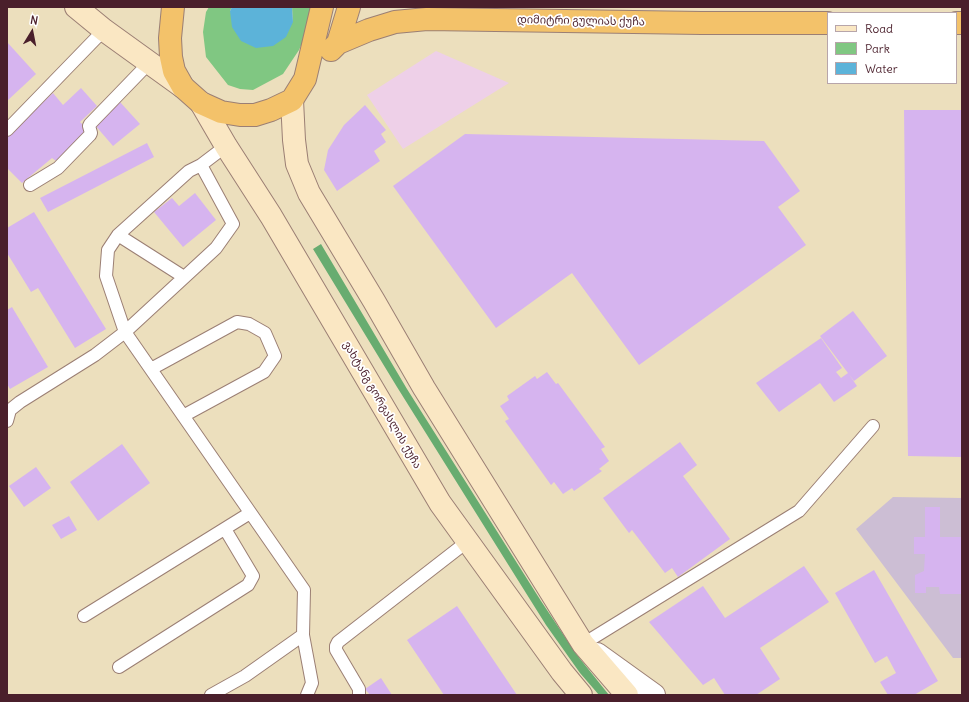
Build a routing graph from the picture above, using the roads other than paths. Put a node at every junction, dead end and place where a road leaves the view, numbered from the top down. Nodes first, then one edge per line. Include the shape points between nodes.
1 (76, 7) edge
2 (173, 7) edge
3 (322, 7) edge
4 (349, 7) edge
5 (827, 23) edge
6 (104, 30) junction
7 (338, 43) junction
8 (149, 63) junction
9 (305, 79) junction
10 (183, 87) junction
11 (292, 100) junction
12 (201, 103) junction
13 (7, 130) edge
14 (226, 146) junction
15 (201, 165) junction
16 (30, 185) dead end
17 (118, 235) junction
18 (184, 277) junction
19 (126, 332) junction
20 (151, 369) junction
21 (183, 416) junction
22 (7, 421) edge
23 (873, 426) dead end
24 (250, 513) junction
25 (225, 529) junction
26 (468, 541) junction
27 (84, 616) dead end
28 (304, 635) junction
29 (583, 644) junction
30 (119, 667) dead end
31 (211, 695) edge
32 (307, 695) edge
33 (359, 695) edge
34 (581, 695) edge
35 (627, 695) edge
36 (654, 695) edge

1 - 6 street
2 - 10 highway via 171,57 174,72
3 - 9 highway
4 - 7 highway
5 - 7 highway, დიმიტრი გულიას ქუჩა via 427,19 395,22
6 - 8 street
6 - 13 lane
7 - 9 highway
8 - 10 street
8 - 16 lane via 90,124 91,133 85,141 58,168
9 - 11 highway
10 - 12 highway
11 - 12 highway via 255,115 221,112
11 - 29 street via 297,164 309,193 428,395
12 - 14 street, ვახტანგ გორგასლის ქუჩა
14 - 15 lane
14 - 26 street, ვახტანგ გორგასლის ქუჩა via 271,216 440,503
15 - 17 lane via 189,171
15 - 18 lane via 233,224 216,248
17 - 18 lane
17 - 19 lane via 108,250 106,276
18 - 19 lane
19 - 20 lane
19 - 22 lane via 95,355 20,402 10,410
20 - 21 lane
20 - 21 lane via 237,322 249,324 264,333 275,356 264,372
21 - 24 lane
23 - 29 lane via 799,511
24 - 25 lane
24 - 28 lane via 304,590
25 - 27 lane
25 - 30 lane via 253,576 248,585
26 - 33 lane via 338,642 336,650 359,689
26 - 34 street, ვახტანგ გორგასლის ქუჩა
28 - 31 lane via 245,676
28 - 32 lane via 312,683
29 - 35 street
29 - 36 street

